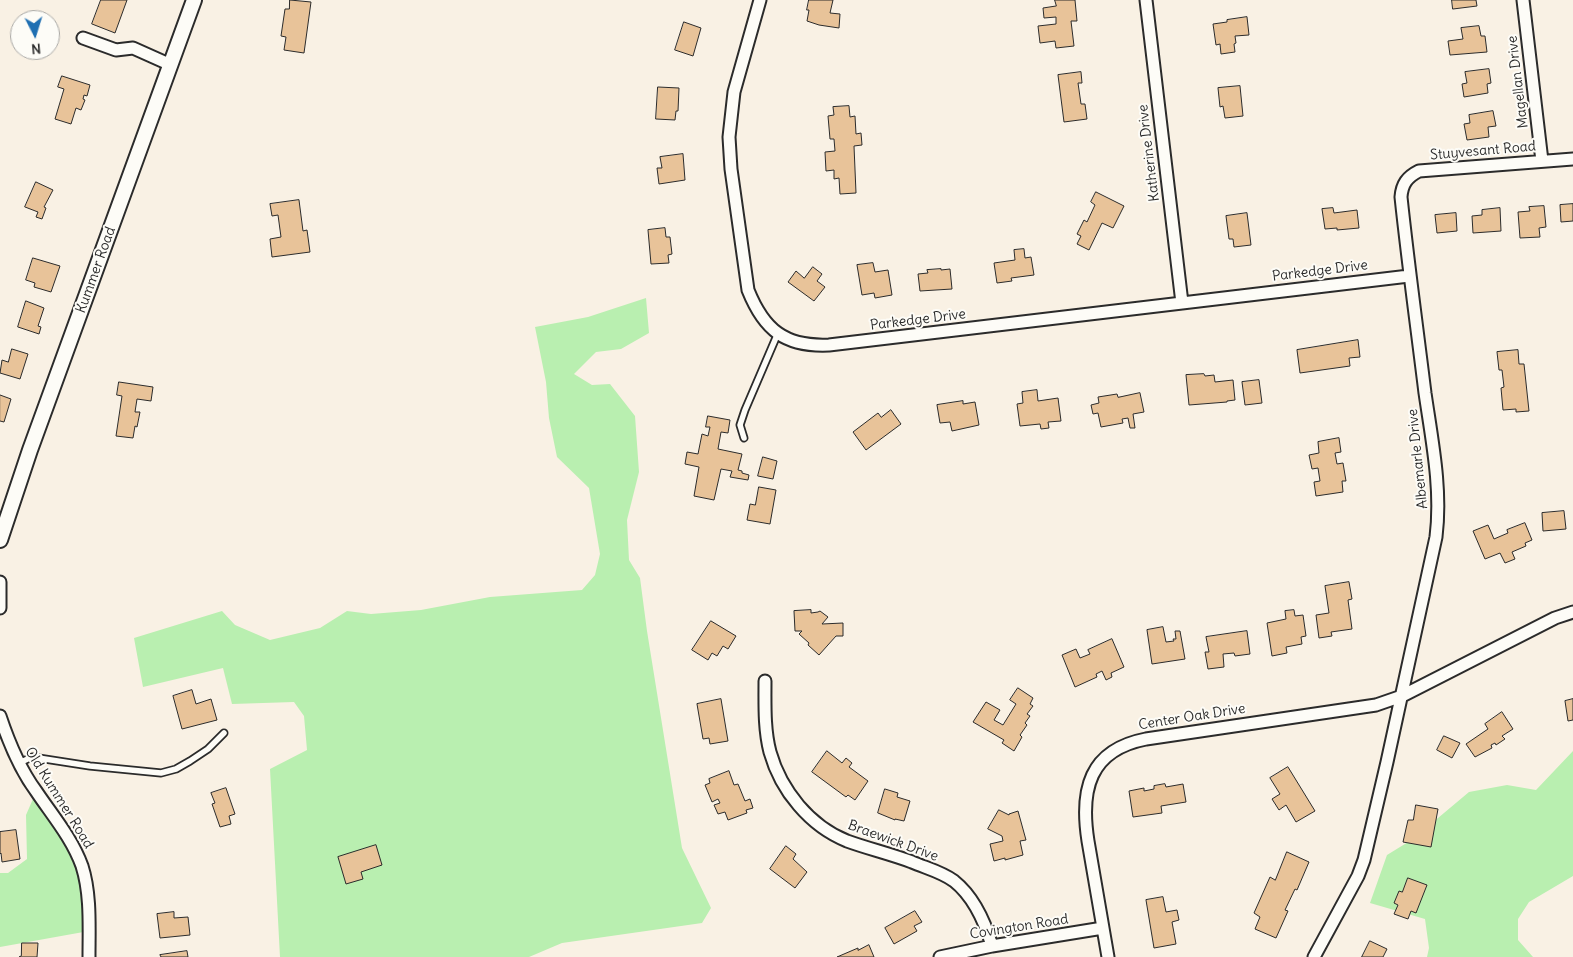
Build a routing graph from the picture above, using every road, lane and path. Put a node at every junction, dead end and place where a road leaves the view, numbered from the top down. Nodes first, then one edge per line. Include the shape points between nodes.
1 (194, 0) edge
2 (760, 0) edge
3 (1146, 0) edge
4 (1523, 0) edge
5 (82, 38) dead end
6 (171, 65) junction
7 (1573, 158) edge
8 (1542, 161) junction
9 (1410, 276) junction
10 (1182, 303) junction
11 (778, 333) junction
12 (744, 438) dead end
13 (0, 540) edge
14 (0, 582) edge
15 (0, 608) edge
16 (1573, 612) edge
17 (765, 681) dead end
18 (1402, 696) junction
19 (0, 716) edge
20 (224, 733) dead end
21 (18, 763) junction
22 (1103, 928) junction
23 (992, 946) junction
24 (89, 957) edge
25 (940, 957) edge
26 (1108, 957) edge
27 (1314, 957) edge

1 - 6 street, Kummer Road
2 - 11 street, Parkedge Drive via 734,92 729,137 748,290 755,308
3 - 10 street, Katherine Drive
4 - 8 street, Magellan Drive
5 - 6 street via 116,50 133,48
6 - 13 street, Kummer Road
7 - 8 street, Stuyvesant Road
8 - 9 street, Stuyvesant Road via 1428,170 1411,175 1401,188
9 - 10 street, Parkedge Drive
9 - 18 street, Albemarle Drive via 1439,518
10 - 11 street, Parkedge Drive via 818,346 798,344
11 - 12 lane via 740,425
14 - 15 street
16 - 18 street, Center Oak Drive
17 - 23 street, Braewick Drive via 765,722 770,750 780,777 801,809 834,835 922,866 954,882 973,902
18 - 22 street, Center Oak Drive via 1376,705 1132,741 1108,755 1092,776 1085,805 1085,823
18 - 27 street via 1364,860
19 - 21 street, Old Kummer Road
20 - 21 lane via 190,761 162,773 32,757
21 - 24 street, Old Kummer Road via 67,836 82,867 88,898
22 - 23 street, Covington Road
22 - 26 street, Center Oak Drive
23 - 25 street, Covington Road

